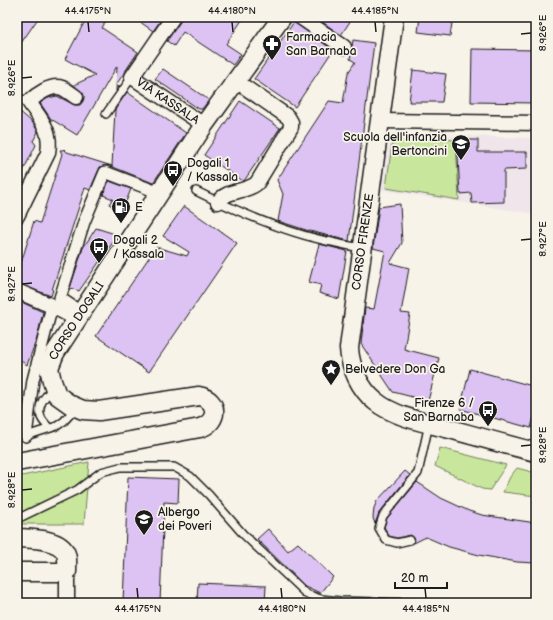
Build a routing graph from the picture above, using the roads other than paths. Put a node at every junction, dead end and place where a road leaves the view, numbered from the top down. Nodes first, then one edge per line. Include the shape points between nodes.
1 (172, 17) edge
2 (282, 17) edge
3 (300, 17) edge
4 (394, 17) edge
5 (344, 47) dead end
6 (132, 77) junction
7 (236, 81) junction
8 (76, 97) dead end
9 (23, 100) edge
10 (106, 114) dead end
11 (380, 121) junction
12 (536, 123) edge
13 (204, 126) junction
14 (196, 191) dead end
15 (160, 193) junction
16 (218, 202) junction
17 (17, 216) edge
18 (362, 248) junction
19 (17, 292) edge
20 (52, 306) junction
21 (79, 315) junction
22 (54, 388) junction
23 (77, 408) junction
24 (429, 424) junction
25 (49, 428) junction
26 (26, 436) joint
27 (536, 452) edge
28 (17, 462) edge
29 (17, 519) edge
30 (17, 538) edge
31 (410, 540) dead end
32 (17, 572) edge
33 (67, 572) junction
34 (66, 603) edge
35 (416, 603) edge

1 - 6 street, VIA KASSALA
2 - 7 street, CORSO DOGALI
3 - 5 street
4 - 11 street, CORSO FIRENZE
6 - 10 lane, VIA KASSALA
6 - 13 street, VIA KASSALA
7 - 13 street, CORSO DOGALI
7 - 16 street via 288,117 291,126 257,183 253,187 226,195
8 - 9 street via 55,88
9 - 17 street via 48,133 50,142 48,152
11 - 12 street
11 - 18 street, CORSO FIRENZE
13 - 15 street, CORSO DOGALI
14 - 16 lane
15 - 21 street, CORSO DOGALI
15 - 21 street via 105,172 84,222 60,298
16 - 18 lane via 288,230
18 - 24 street, CORSO FIRENZE via 349,348 353,368 363,387 376,402 395,413
19 - 20 street
20 - 21 street
20 - 26 street via 33,380
21 - 22 street, CORSO DOGALI via 55,353 49,368
22 - 23 street, CORSO DOGALI via 57,395
22 - 25 lane via 44,398 40,410 41,418
23 - 25 lane via 64,421
23 - 28 street, CORSO DOGALI via 99,411 199,396 209,400 214,414 209,424 200,428
24 - 27 street, CORSO FIRENZE
24 - 31 lane via 418,473 383,516 379,528 386,540 398,543
25 - 26 lane
29 - 35 lane via 77,490 101,472 120,467 174,467 190,476 244,534 306,594 340,601
30 - 33 street via 43,540 59,546 66,555
32 - 33 street
33 - 34 street

